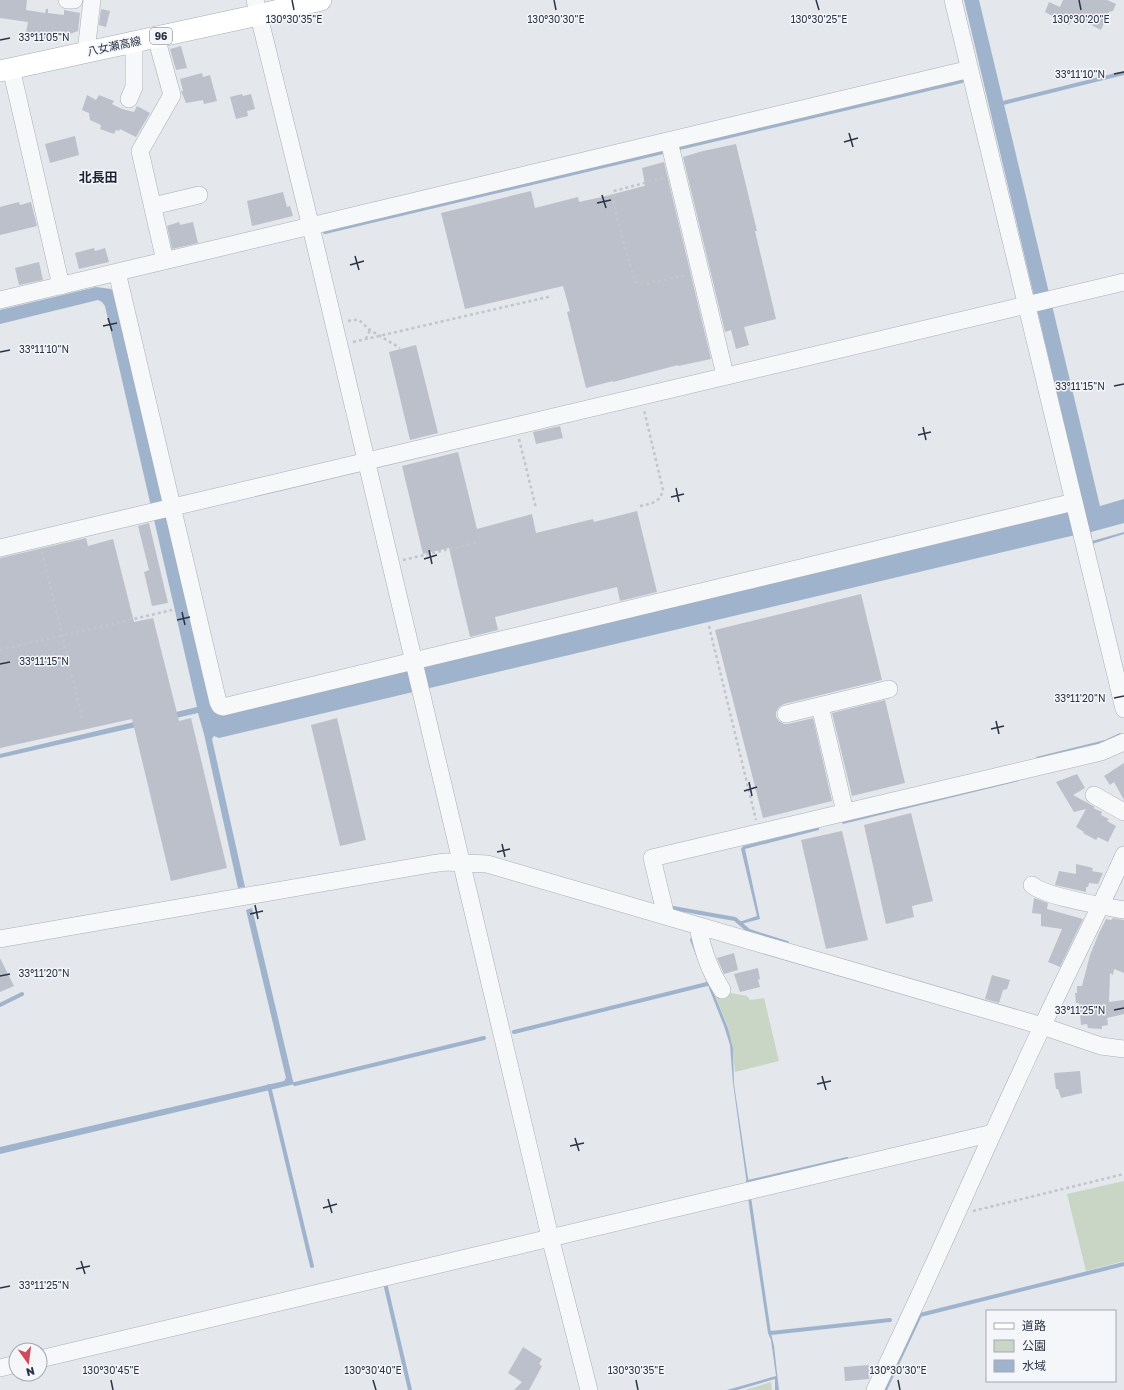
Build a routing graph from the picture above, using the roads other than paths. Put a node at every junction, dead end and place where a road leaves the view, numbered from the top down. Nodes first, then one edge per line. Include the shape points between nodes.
1 (66, 0) edge
2 (74, 0) edge
3 (92, 0) edge
4 (321, 0) edge
5 (953, 0) edge
6 (257, 7) edge
7 (156, 37) junction
8 (86, 52) junction
9 (134, 52) dead end
10 (4, 67) edge
11 (970, 69) junction
12 (129, 99) dead end
13 (669, 141) junction
14 (199, 195) dead end
15 (153, 206) junction
16 (311, 227) junction
17 (165, 261) junction
18 (117, 272) junction
19 (1124, 282) edge
20 (61, 286) junction
21 (0, 300) edge
22 (1026, 305) junction
23 (725, 375) junction
24 (366, 462) junction
25 (1074, 502) junction
26 (173, 507) junction
27 (0, 548) edge
28 (414, 664) junction
29 (889, 688) dead end
30 (820, 706) junction
31 (1124, 710) edge
32 (786, 714) dead end
33 (1124, 742) edge
34 (1094, 795) dead end
35 (845, 812) junction
36 (1124, 812) edge
37 (1124, 855) edge
38 (462, 862) junction
39 (1032, 885) dead end
40 (1102, 905) junction
41 (1124, 910) edge
42 (666, 916) junction
43 (698, 926) junction
44 (0, 939) edge
45 (722, 990) dead end
46 (1042, 1026) junction
47 (1124, 1049) edge
48 (993, 1133) junction
49 (550, 1237) junction
50 (48, 1356) edge
51 (589, 1390) edge
52 (875, 1390) edge

1 - 2 street
3 - 8 street
4 - 6 main road, 八女瀬高線 / 96
5 - 11 street
6 - 7 main road, 八女瀬高線 / 96
6 - 16 street
7 - 8 main road, 八女瀬高線 / 96
7 - 15 street via 172,95 140,151
8 - 10 main road, 八女瀬高線 / 96
9 - 12 street via 134,87
10 - 20 street
11 - 13 street
11 - 22 street
13 - 16 street
13 - 23 street
14 - 15 street
15 - 17 street
16 - 17 street
16 - 24 street
17 - 18 street
18 - 20 street
18 - 26 street
19 - 22 street
20 - 21 street
22 - 23 street
22 - 25 street
23 - 24 street
24 - 26 street
24 - 28 street
25 - 28 street
25 - 31 street
26 - 27 street
26 - 28 street via 220,706
28 - 38 street
29 - 30 street
30 - 32 street
30 - 35 street
33 - 35 street via 1101,752
34 - 36 street
35 - 42 street via 652,858
37 - 40 street
38 - 42 street via 487,864
38 - 44 street via 431,864
38 - 49 street
39 - 40 street via 1054,895
40 - 41 street
40 - 46 street
42 - 43 street
43 - 45 street via 705,957
43 - 46 street
46 - 47 street via 1101,1046
46 - 48 street
48 - 49 street
48 - 52 street
49 - 50 street
49 - 51 street

